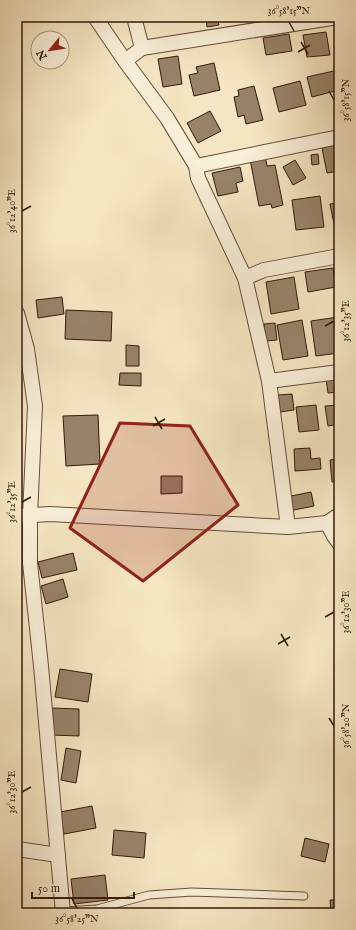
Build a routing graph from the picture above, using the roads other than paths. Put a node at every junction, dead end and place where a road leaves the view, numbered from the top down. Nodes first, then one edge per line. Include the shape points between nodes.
1 (95, 17) edge
2 (134, 17) edge
3 (338, 17) edge
4 (142, 48) junction
5 (125, 62) junction
6 (339, 137) edge
7 (196, 166) junction
8 (339, 256) edge
9 (246, 278) junction
10 (17, 312) edge
11 (339, 372) edge
12 (269, 381) junction
13 (339, 515) edge
14 (24, 516) edge
15 (327, 523) junction
16 (288, 527) junction
17 (339, 543) edge
18 (17, 849) edge
19 (58, 855) junction
20 (304, 896) dead end
21 (62, 912) edge

1 - 5 street
2 - 4 street
3 - 4 street
4 - 5 street
5 - 7 street via 167,118
6 - 7 street
7 - 9 street via 198,178
8 - 9 street via 264,270
9 - 12 street
10 - 14 street via 27,349 35,406
11 - 12 street
12 - 16 street
13 - 15 street
14 - 16 street via 50,514
14 - 19 street
15 - 16 street
15 - 17 street
18 - 19 street
19 - 21 street
20 - 21 lane via 192,892 149,895 97,909

